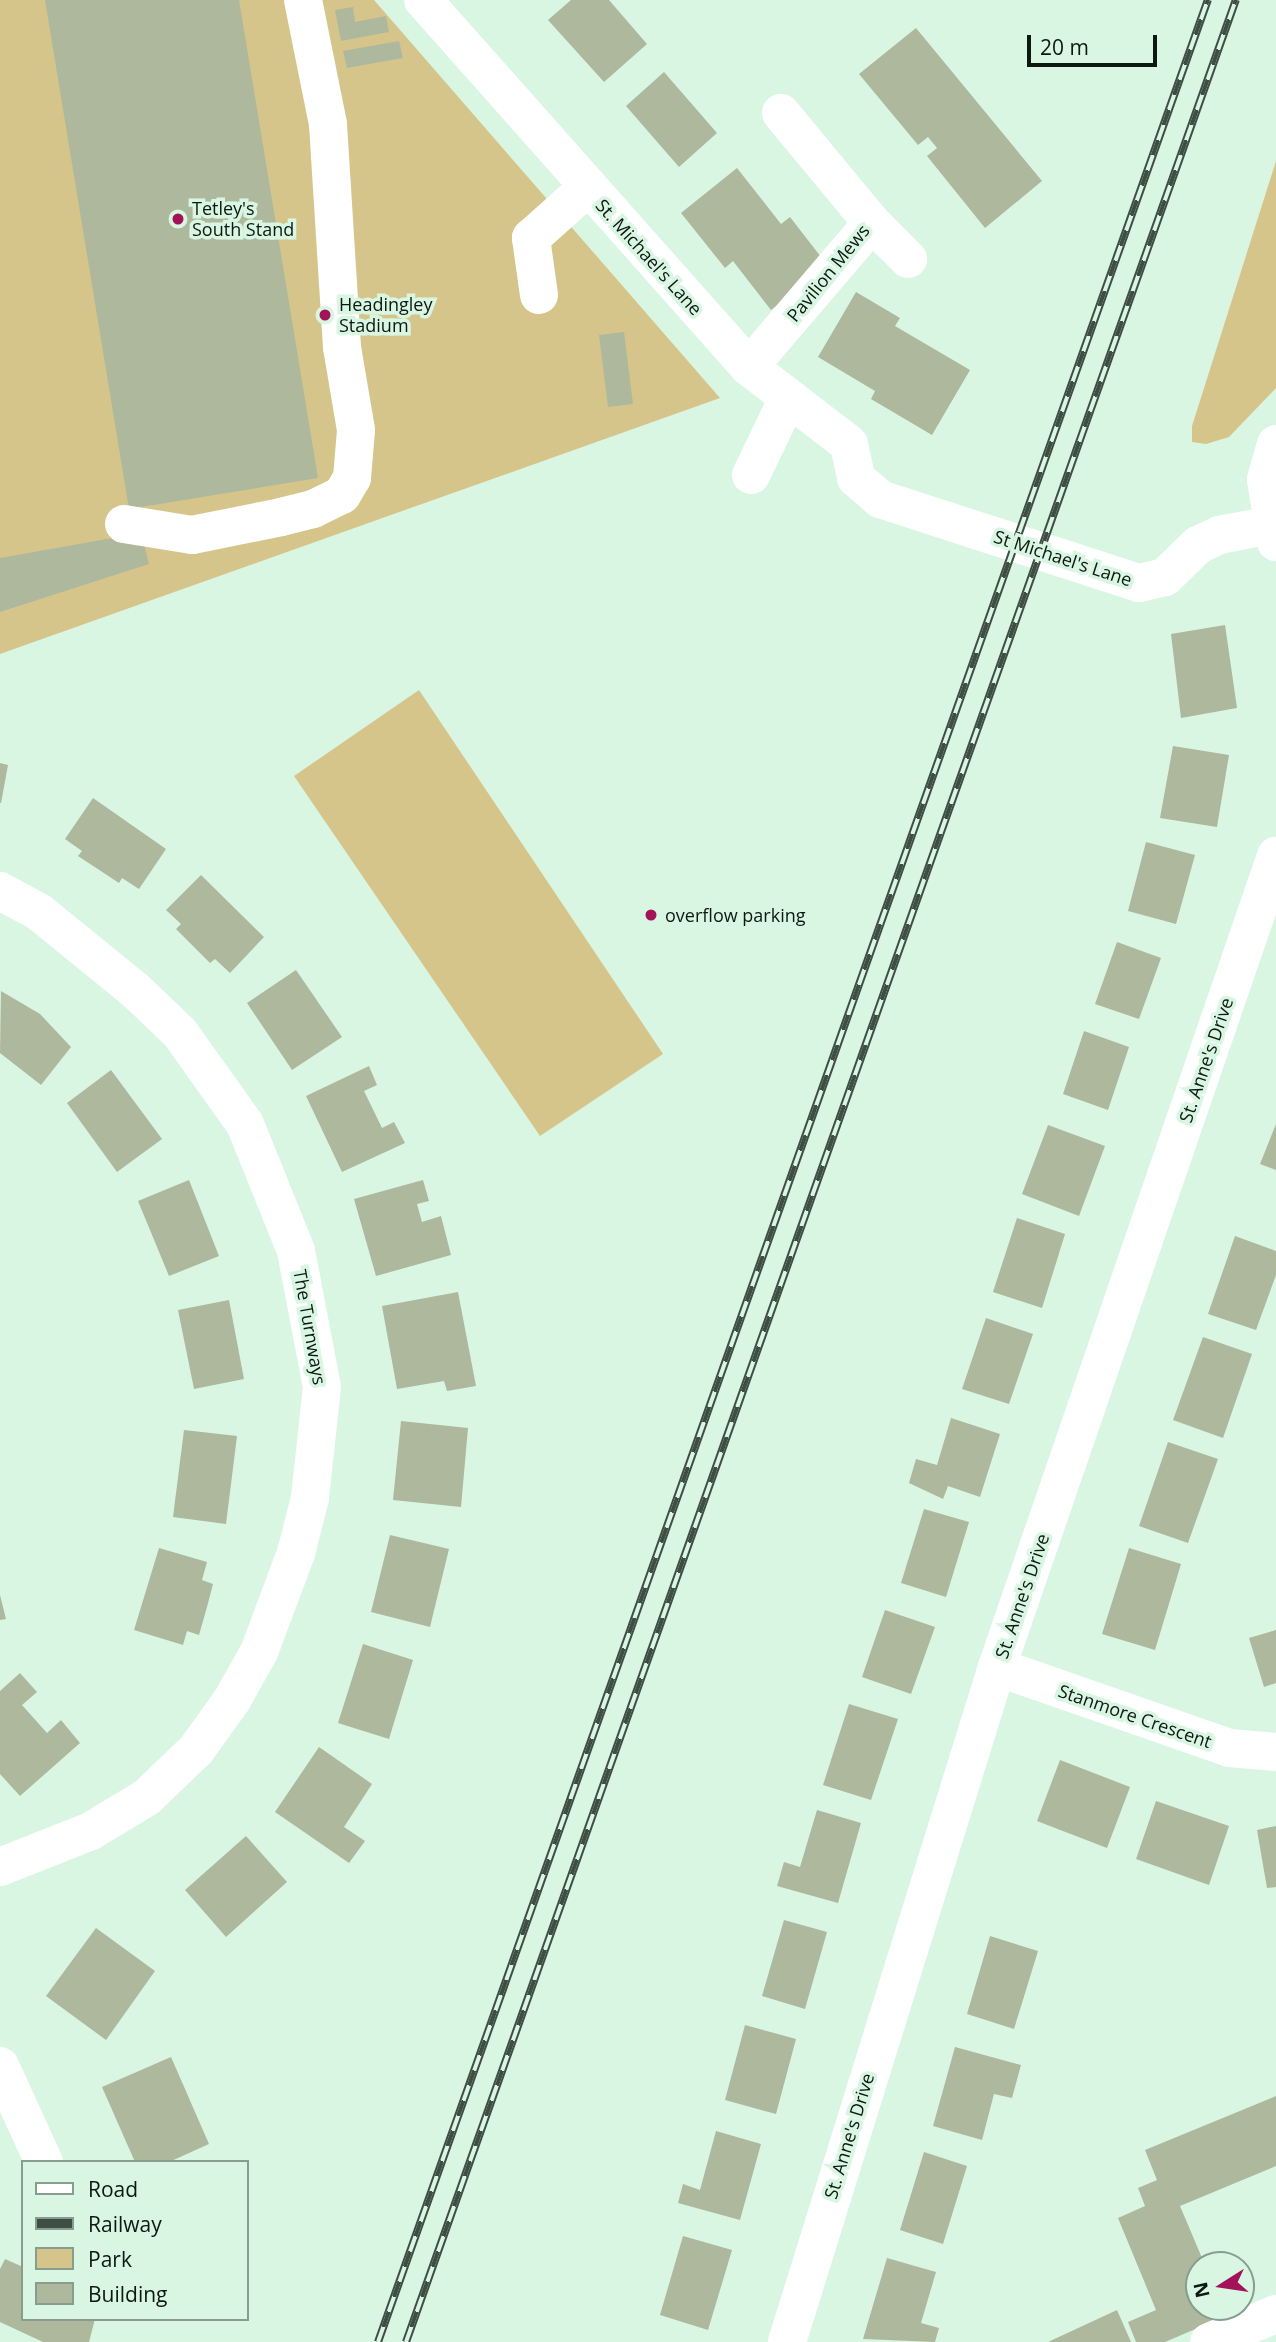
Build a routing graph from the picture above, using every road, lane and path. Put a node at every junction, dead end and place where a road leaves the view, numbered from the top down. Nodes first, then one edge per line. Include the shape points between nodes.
1 (303, 0) edge
2 (424, 0) edge
3 (781, 113) dead end
4 (587, 188) junction
5 (872, 223) junction
6 (908, 259) dead end
7 (539, 295) dead end
8 (749, 367) junction
9 (788, 398) junction
10 (1276, 444) edge
11 (751, 475) dead end
12 (880, 499) joint
13 (124, 524) dead end
14 (1275, 530) edge
15 (1276, 856) edge
16 (0, 891) edge
17 (997, 1667) junction
18 (1276, 1752) edge
19 (0, 1867) edge
20 (0, 2066) edge
21 (43, 2160) edge
22 (1276, 2314) edge
23 (787, 2342) edge
24 (1209, 2342) edge

1 - 13 street via 328,124 342,347 355,430 352,478 342,495 313,509 192,535
2 - 4 street, St. Michael's Lane
3 - 5 street, Pavilion Mews
4 - 7 street via 531,238
4 - 8 street, St. Michael's Lane
5 - 6 street
5 - 8 street, Pavilion Mews
8 - 9 street, St. Michael's Lane
9 - 11 street
9 - 12 street, St. Michael's Lane via 849,444 856,478
10 - 14 street via 1266,480
12 - 14 street, St Michael's Lane via 1139,583 1165,577 1198,545 1219,535
15 - 17 street, St. Anne's Drive
16 - 19 street, The Turnways via 39,912 135,990 180,1033 245,1124 296,1251 322,1387 310,1498 296,1553 259,1653 232,1700 195,1749 147,1797 91,1831
17 - 18 street, Stanmore Crescent via 1230,1748
17 - 23 street, St. Anne's Drive
20 - 21 street
22 - 24 street

